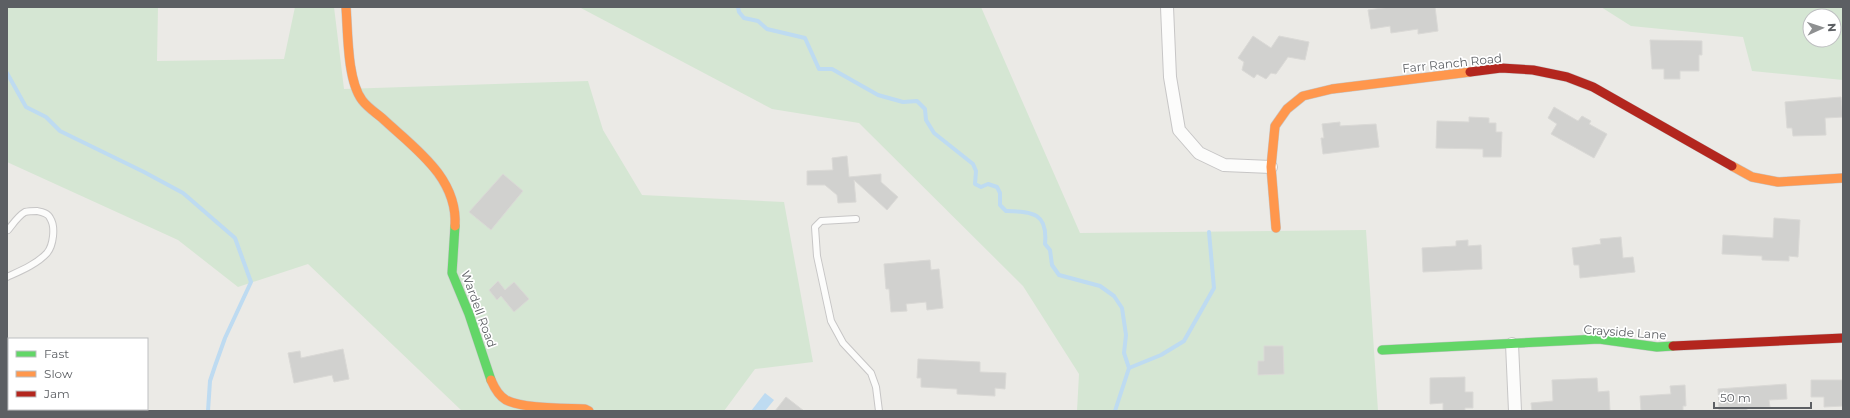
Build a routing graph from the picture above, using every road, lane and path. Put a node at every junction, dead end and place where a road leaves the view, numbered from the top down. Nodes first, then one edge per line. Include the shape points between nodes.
1 (346, 7) edge
2 (1167, 7) edge
3 (1271, 166) junction
4 (1843, 178) edge
5 (856, 219) dead end
6 (1276, 228) dead end
7 (8, 230) dead end
8 (7, 277) edge
9 (1843, 338) edge
10 (1512, 344) junction
11 (1382, 350) dead end
12 (589, 411) edge
13 (879, 411) edge
14 (1515, 411) edge

1 - 12 street, Wardell Road via 353,82 362,100 428,160 442,177 449,191 455,222 452,272 498,393 506,400 524,404
2 - 3 street via 1170,78 1179,130 1199,154 1224,165
3 - 4 street, Farr Ranch Road via 1275,126 1287,109 1303,96 1332,89 1501,68 1533,70 1567,77 1593,87 1752,177 1778,182
3 - 6 street, Farr Ranch Road
5 - 13 lane via 821,220 815,227 817,256 831,321 843,343 871,373 876,387
7 - 8 lane via 21,215 35,211 44,212 51,218 53,230 51,246 46,254
9 - 10 street, Crayside Lane via 1657,347 1599,339
10 - 11 street, Crayside Lane
10 - 14 street

